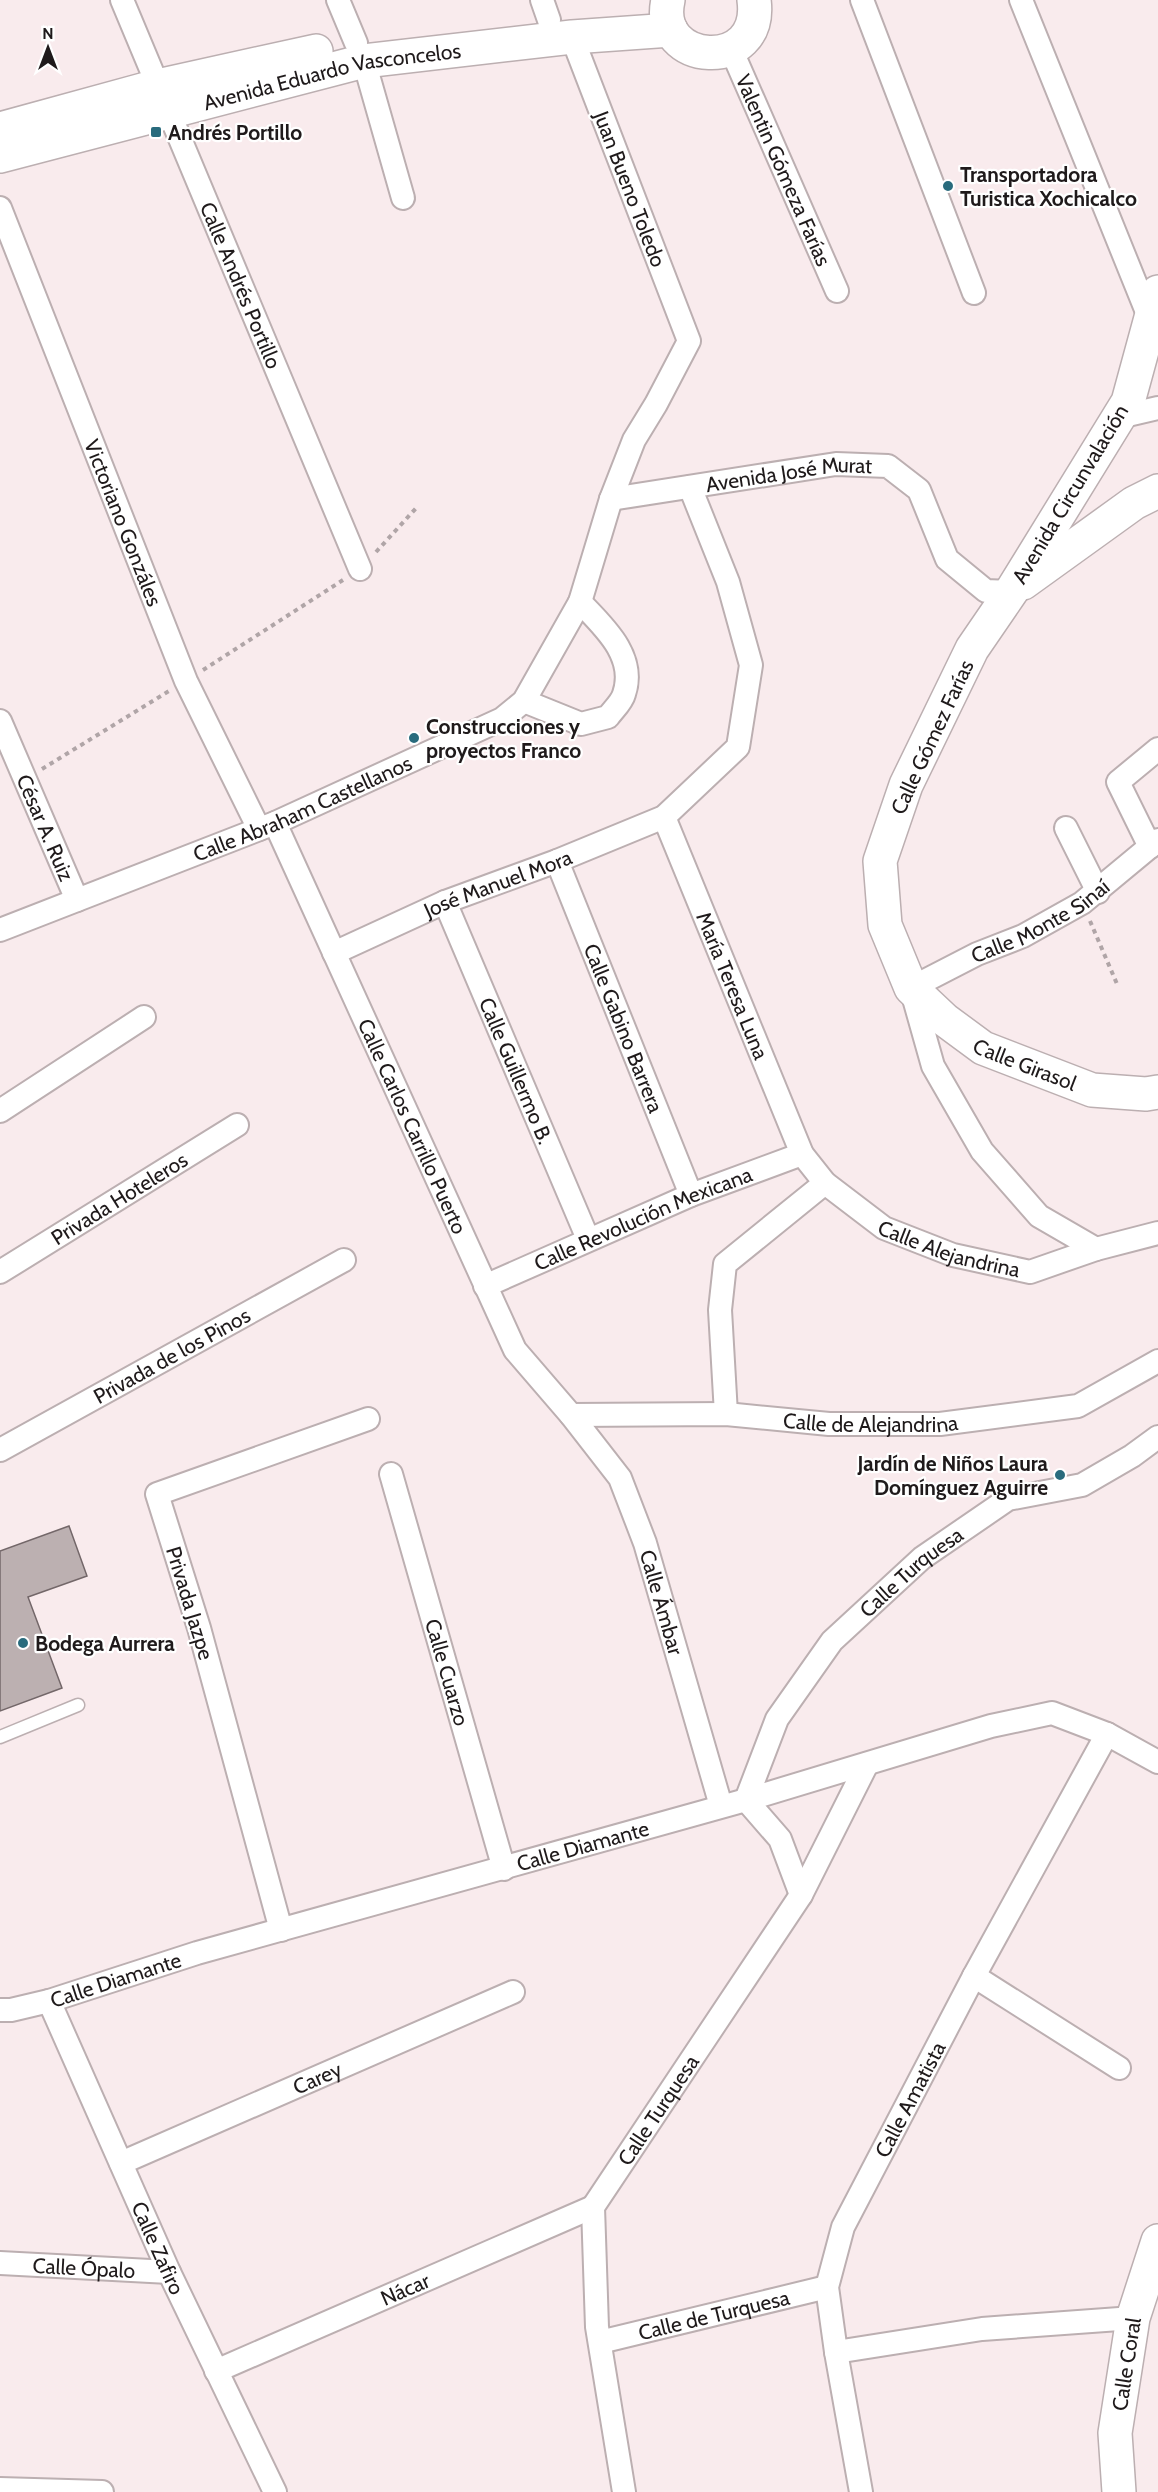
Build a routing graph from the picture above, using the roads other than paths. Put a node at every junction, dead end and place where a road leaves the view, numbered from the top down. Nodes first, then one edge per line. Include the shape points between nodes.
1 (122, 0) edge
2 (338, 0) edge
3 (753, 0) edge
4 (861, 0) edge
5 (1022, 0) edge
6 (668, 12) edge
7 (554, 19) edge
8 (731, 49) junction
9 (360, 52) junction
10 (163, 99) junction
11 (0, 129) edge
12 (0, 156) edge
13 (403, 198) dead end
14 (0, 208) edge
15 (837, 291) dead end
16 (974, 293) dead end
17 (1154, 305) edge
18 (689, 341) joint
19 (1141, 406) edge
20 (690, 487) junction
21 (1158, 491) edge
22 (611, 499) junction
23 (360, 569) road end
24 (1011, 592) junction
25 (580, 602) junction
26 (524, 700) junction
27 (0, 721) edge
28 (1158, 749) edge
29 (664, 817) junction
30 (267, 826) junction
31 (1066, 828) dead end
32 (1154, 844) edge
33 (557, 861) junction
34 (1090, 898) junction
35 (78, 900) junction
36 (445, 902) junction
37 (0, 930) edge
38 (334, 953) junction
39 (911, 988) junction
40 (144, 1017) dead end
41 (1158, 1092) edge
42 (0, 1111) edge
43 (237, 1125) dead end
44 (802, 1154) junction
45 (825, 1183) junction
46 (691, 1195) junction
47 (1158, 1233) edge
48 (588, 1239) junction
49 (1096, 1249) junction
50 (344, 1260) dead end
51 (0, 1272) edge
52 (485, 1286) junction
53 (1158, 1361) edge
54 (726, 1414) junction
55 (571, 1415) junction
56 (368, 1419) dead end
57 (1158, 1437) edge
58 (0, 1450) edge
59 (391, 1474) dead end
60 (78, 1705) dead end
61 (1107, 1734) junction
62 (0, 1737) edge
63 (1156, 1757) edge
64 (867, 1764) junction
65 (746, 1800) junction
66 (722, 1806) junction
67 (504, 1869) junction
68 (801, 1895) junction
69 (281, 1930) junction
70 (974, 1976) junction
71 (513, 1992) dead end
72 (50, 2001) junction
73 (0, 2010) edge
74 (1119, 2068) dead end
75 (121, 2163) junction
76 (593, 2206) junction
77 (1158, 2241) edge
78 (0, 2263) edge
79 (169, 2272) junction
80 (827, 2287) junction
81 (1132, 2318) junction
82 (600, 2342) junction
83 (836, 2352) junction
84 (216, 2371) junction
85 (0, 2489) edge
86 (102, 2492) edge
87 (275, 2492) edge
88 (624, 2492) edge
89 (861, 2492) edge
90 (1119, 2492) edge

1 - 10 street, Calle Andrés Portillo
2 - 9 street
3 - 8 street via 752,27 744,40
4 - 16 street
5 - 17 street
6 - 7 street, Avenida Eduardo Vasconcelos
6 - 8 street via 679,41 697,51 718,53
7 - 9 street, Avenida Eduardo Vasconcelos
7 - 18 street, Juan Bueno Toledo
8 - 15 street, Valentin Gómeza Farías
9 - 10 street, Avenida Eduardo Vasconcelos
9 - 13 street
10 - 11 street, Avenida Eduardo Vasconcelos
10 - 12 street, Avenida Eduardo Vasconcelos
10 - 23 street, Calle Andrés Portillo
14 - 30 street, Victoriano Gonzáles via 186,681
17 - 19 street, Avenida Circunvalación
18 - 22 street, Calle Abraham Castellanos via 634,440
19 - 24 street, Avenida Circunvalación
20 - 22 street, Avenida José Murat
20 - 24 street, Avenida José Murat via 836,464 888,466 919,490 947,559 986,591
20 - 29 street via 728,582 751,664 738,747
21 - 24 street via 1134,503
22 - 25 street, Calle Abraham Castellanos
24 - 39 street, Calle Gómez Farías via 972,649 946,701 906,785 880,861 885,925
25 - 26 street, Calle Abraham Castellanos
25 - 26 street via 612,636 627,664 624,694 608,717 580,724
26 - 30 street, Calle Abraham Castellanos via 502,720
27 - 35 street, César A. Ruiz
28 - 32 street via 1118,782
29 - 33 street, José Manuel Mora
29 - 44 street, María Teresa Luna
30 - 35 street, Calle Abraham Castellanos
30 - 38 street, Calle Carlos Carrillo Puerto
31 - 34 street
32 - 34 street, Calle Monte Sinaí
33 - 36 street, José Manuel Mora
33 - 46 street, Calle Gabino Barrera
34 - 39 street, Calle Monte Sinaí via 1023,936 977,954
35 - 37 street, Calle Abraham Castellanos
36 - 38 street, José Manuel Mora
36 - 48 street, Calle Guillermo B.
38 - 52 street, Calle Carlos Carrillo Puerto
39 - 41 street, Calle Girasol via 945,1020 984,1048 1092,1090
39 - 49 street, Calle Gómez Farías via 933,1066 982,1151 1040,1216
40 - 42 street
43 - 51 street, Privada Hoteleros
44 - 45 street, Calle Alejandrina
44 - 46 street, Calle Revolución Mexicana
45 - 49 street, Calle Alejandrina via 885,1228 953,1255 1030,1272
45 - 54 street via 725,1264 720,1310
46 - 48 street, Calle Revolución Mexicana
47 - 49 street, Calle Alejandrina
48 - 52 street, Calle Revolución Mexicana
50 - 58 street, Privada de los Pinos
52 - 55 street, Calle Carlos Carrillo Puerto via 515,1350
53 - 54 street, Calle de Alejandrina via 1078,1406 940,1424 829,1424
54 - 55 street, Calle de Alejandrina
55 - 66 street, Calle Ámbar via 620,1478 645,1543
56 - 69 street, Privada Jazpe via 157,1494 199,1628
57 - 65 street, Calle Turquesa via 1082,1485 1008,1499 922,1558 832,1641 777,1719
59 - 67 street, Calle Cuarzo
60 - 62 lane
61 - 63 street, Calle Diamante
61 - 64 street, Calle Diamante via 1052,1713 991,1726
61 - 70 street, Calle Amatista
64 - 65 street, Calle Diamante
64 - 68 street, Calle Turquesa
65 - 66 street, Calle Diamante
65 - 68 street via 780,1839
66 - 67 street, Calle Diamante
67 - 69 street, Calle Diamante
68 - 76 street, Calle Turquesa
69 - 72 street, Calle Diamante
70 - 74 street
70 - 80 street, Calle Amatista via 843,2226
71 - 75 street, Carey
72 - 73 street, Calle Diamante
72 - 75 street, Calle Zafiro
75 - 79 street, Calle Zafiro
76 - 82 street
76 - 84 street, Nácar
77 - 81 street, Calle Coral
78 - 79 street, Calle Ópalo
79 - 84 street, Calle Zafiro
80 - 82 street, Calle de Turquesa
80 - 83 street, Calle Amatista
81 - 83 street via 982,2329
81 - 90 street, Calle Coral via 1115,2433
82 - 88 street
83 - 89 street, Calle Amatista
84 - 87 street, Calle Zafiro
85 - 86 street

